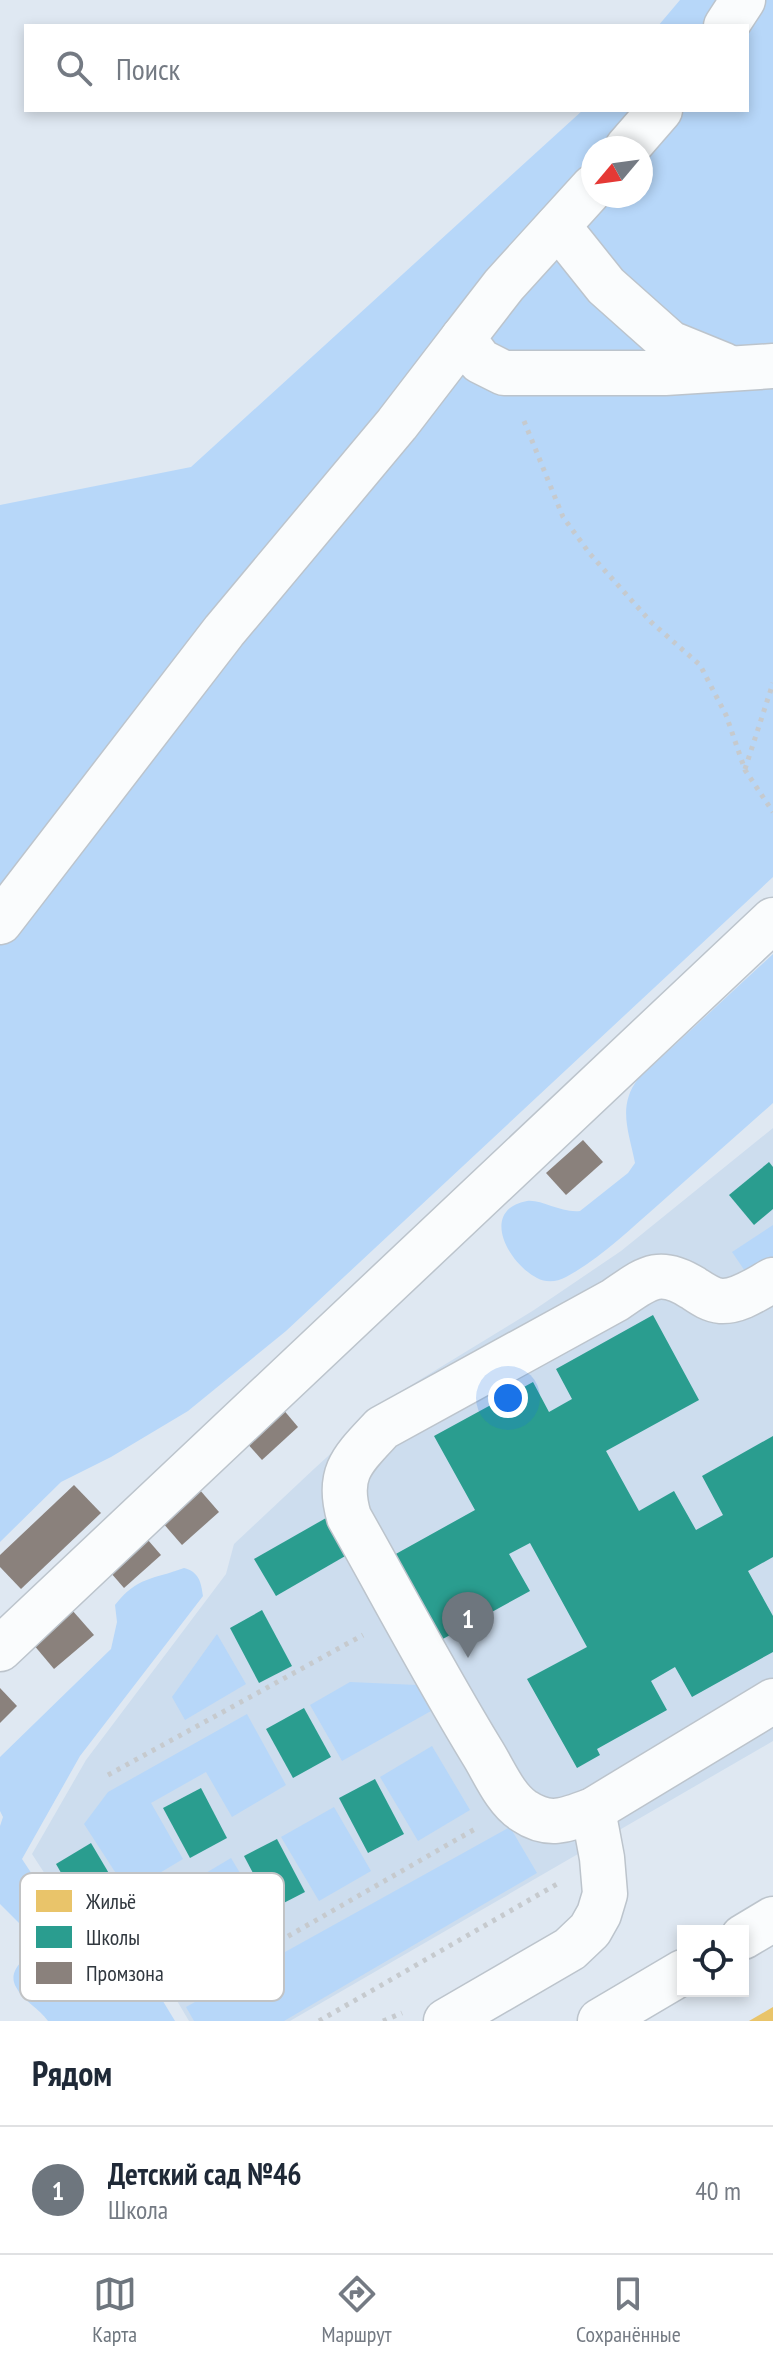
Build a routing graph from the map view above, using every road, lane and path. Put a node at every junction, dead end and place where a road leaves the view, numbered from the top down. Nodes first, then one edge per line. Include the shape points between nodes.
1 (743, 0) edge
2 (727, 24) edge
3 (658, 112) edge
4 (637, 136) edge
5 (581, 200) edge
6 (558, 226) junction
7 (463, 338) junction
8 (754, 368) edge
9 (504, 373) junction
10 (773, 683) edge
11 (745, 770) junction
12 (773, 812) edge
13 (773, 920) edge
14 (0, 922) edge
15 (773, 1280) edge
16 (403, 1613) junction
17 (0, 1649) edge
18 (773, 1701) edge
19 (108, 1775) dead end
20 (517, 1805) junction
21 (593, 1810) junction
22 (602, 1858) junction
23 (773, 1919) edge
24 (749, 1933) edge
25 (284, 1939) edge
26 (677, 1976) edge
27 (319, 2021) edge
28 (446, 2021) edge
29 (600, 2021) edge

1 - 2 lane
3 - 4 lane
5 - 6 lane
6 - 7 lane
6 - 8 lane via 606,286 670,343
7 - 9 lane via 480,361
7 - 14 lane via 224,631
8 - 9 lane
9 - 11 path via 563,517 651,622 700,665 726,715
10 - 11 path
11 - 12 path
13 - 17 lane
15 - 16 lane via 724,1301 666,1275 646,1279 382,1428 357,1454 343,1483 344,1499
16 - 19 path
16 - 20 lane
18 - 21 lane
20 - 21 lane via 542,1821 560,1823
20 - 25 path
21 - 22 lane
22 - 27 path
22 - 28 lane via 605,1894 590,1930 570,1949
23 - 24 lane
26 - 29 lane

